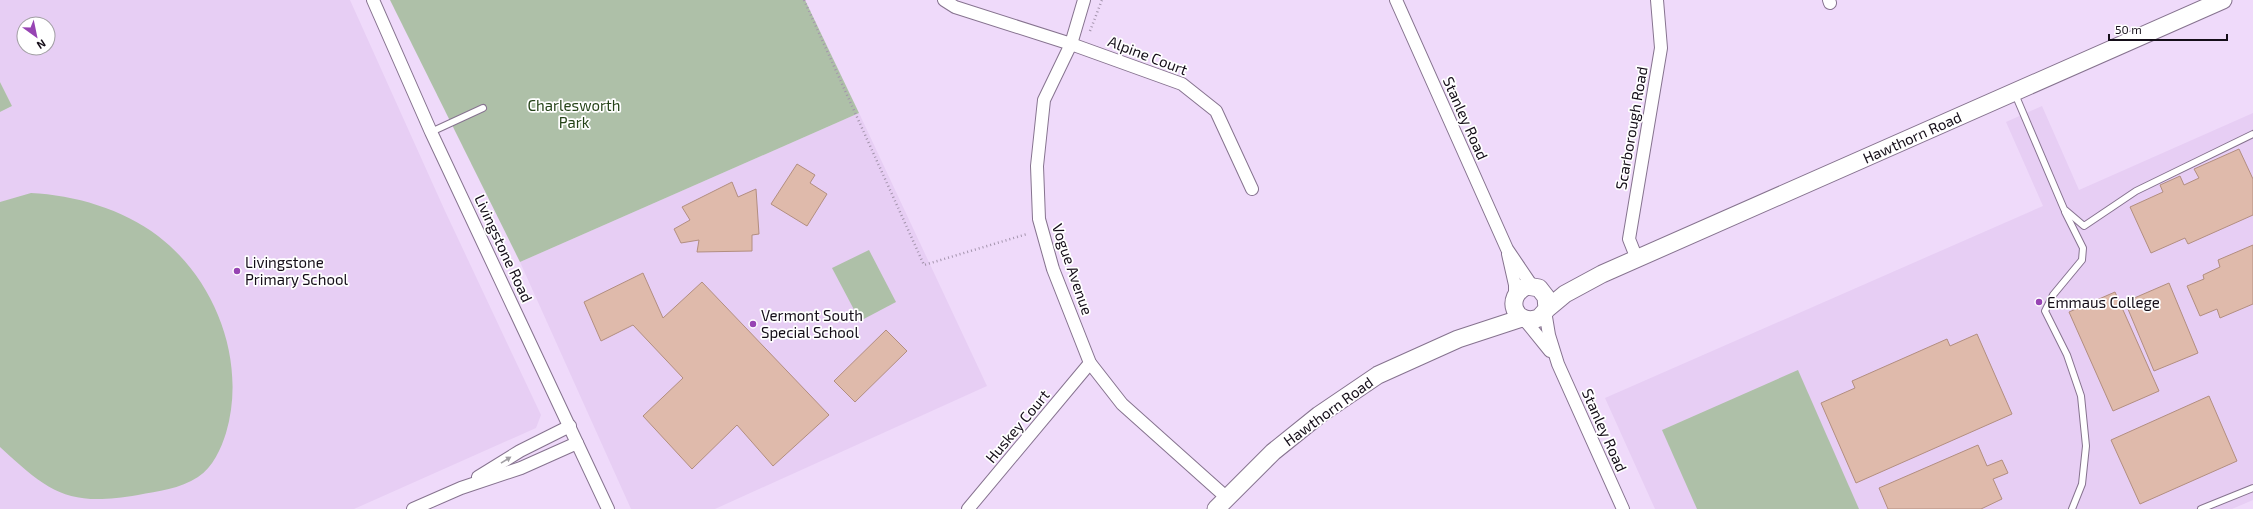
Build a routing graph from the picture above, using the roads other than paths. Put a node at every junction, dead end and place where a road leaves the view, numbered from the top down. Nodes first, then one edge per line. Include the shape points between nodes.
1 (373, 0) edge
2 (944, 0) edge
3 (1084, 0) edge
4 (1396, 0) edge
5 (1657, 0) edge
6 (2223, 0) edge
7 (1071, 44) junction
8 (2014, 92) junction
9 (483, 108) dead end
10 (431, 132) junction
11 (2253, 134) edge
12 (1252, 189) dead end
13 (2064, 209) junction
14 (1507, 249) junction
15 (1637, 259) junction
16 (1602, 274) junction
17 (1533, 286) junction
18 (1515, 297) junction
19 (1546, 310) junction
20 (1523, 318) junction
21 (1458, 339) junction
22 (1090, 363) junction
23 (1558, 364) junction
24 (570, 426) junction
25 (577, 444) junction
26 (461, 488) junction
27 (2253, 488) edge
28 (1221, 503) edge
29 (413, 509) edge
30 (608, 509) edge
31 (968, 509) edge
32 (1623, 509) edge
33 (2072, 509) edge
34 (2200, 509) edge

1 - 10 street, Livingstone Road
2 - 7 street, Alpine Court via 955,7
3 - 7 street, Vogue Avenue
4 - 14 street, Stanley Road
5 - 15 street, Scarborough Road via 1661,48 1629,239
6 - 8 main road, Hawthorn Road
7 - 12 street, Alpine Court via 1182,84 1216,111
7 - 22 street, Vogue Avenue via 1044,100 1037,166 1039,219 1053,269
8 - 13 lane
8 - 15 main road, Hawthorn Road
9 - 10 lane
10 - 24 street, Livingstone Road
11 - 13 lane via 2136,191 2084,226
13 - 33 lane via 2083,248 2082,260 2053,295 2045,311 2067,354 2081,396 2086,446 2082,484
14 - 17 street, Stanley Road
14 - 18 street, Stanley Road
15 - 16 main road, Hawthorn Road
16 - 17 main road, Hawthorn Road via 1560,285
16 - 19 main road, Hawthorn Road via 1565,294
17 - 18 main road via 1522,289
17 - 19 main road via 1543,292 1548,303
18 - 20 main road via 1514,308
18 - 21 main road, Hawthorn Road via 1502,312
19 - 20 main road via 1534,320
19 - 23 street, Stanley Road via 1549,335
20 - 21 main road, Hawthorn Road
20 - 23 street, Stanley Road
21 - 28 main road, Hawthorn Road via 1378,375 1319,415 1273,452
22 - 28 street, Vogue Avenue via 1122,404
22 - 31 street, Huskey Court
23 - 32 street, Stanley Road
24 - 25 street, Livingstone Road
26 -> 24 street via 520,451
25 - 26 street via 521,468
25 - 30 street, Livingstone Road
26 - 29 street
27 - 34 lane

